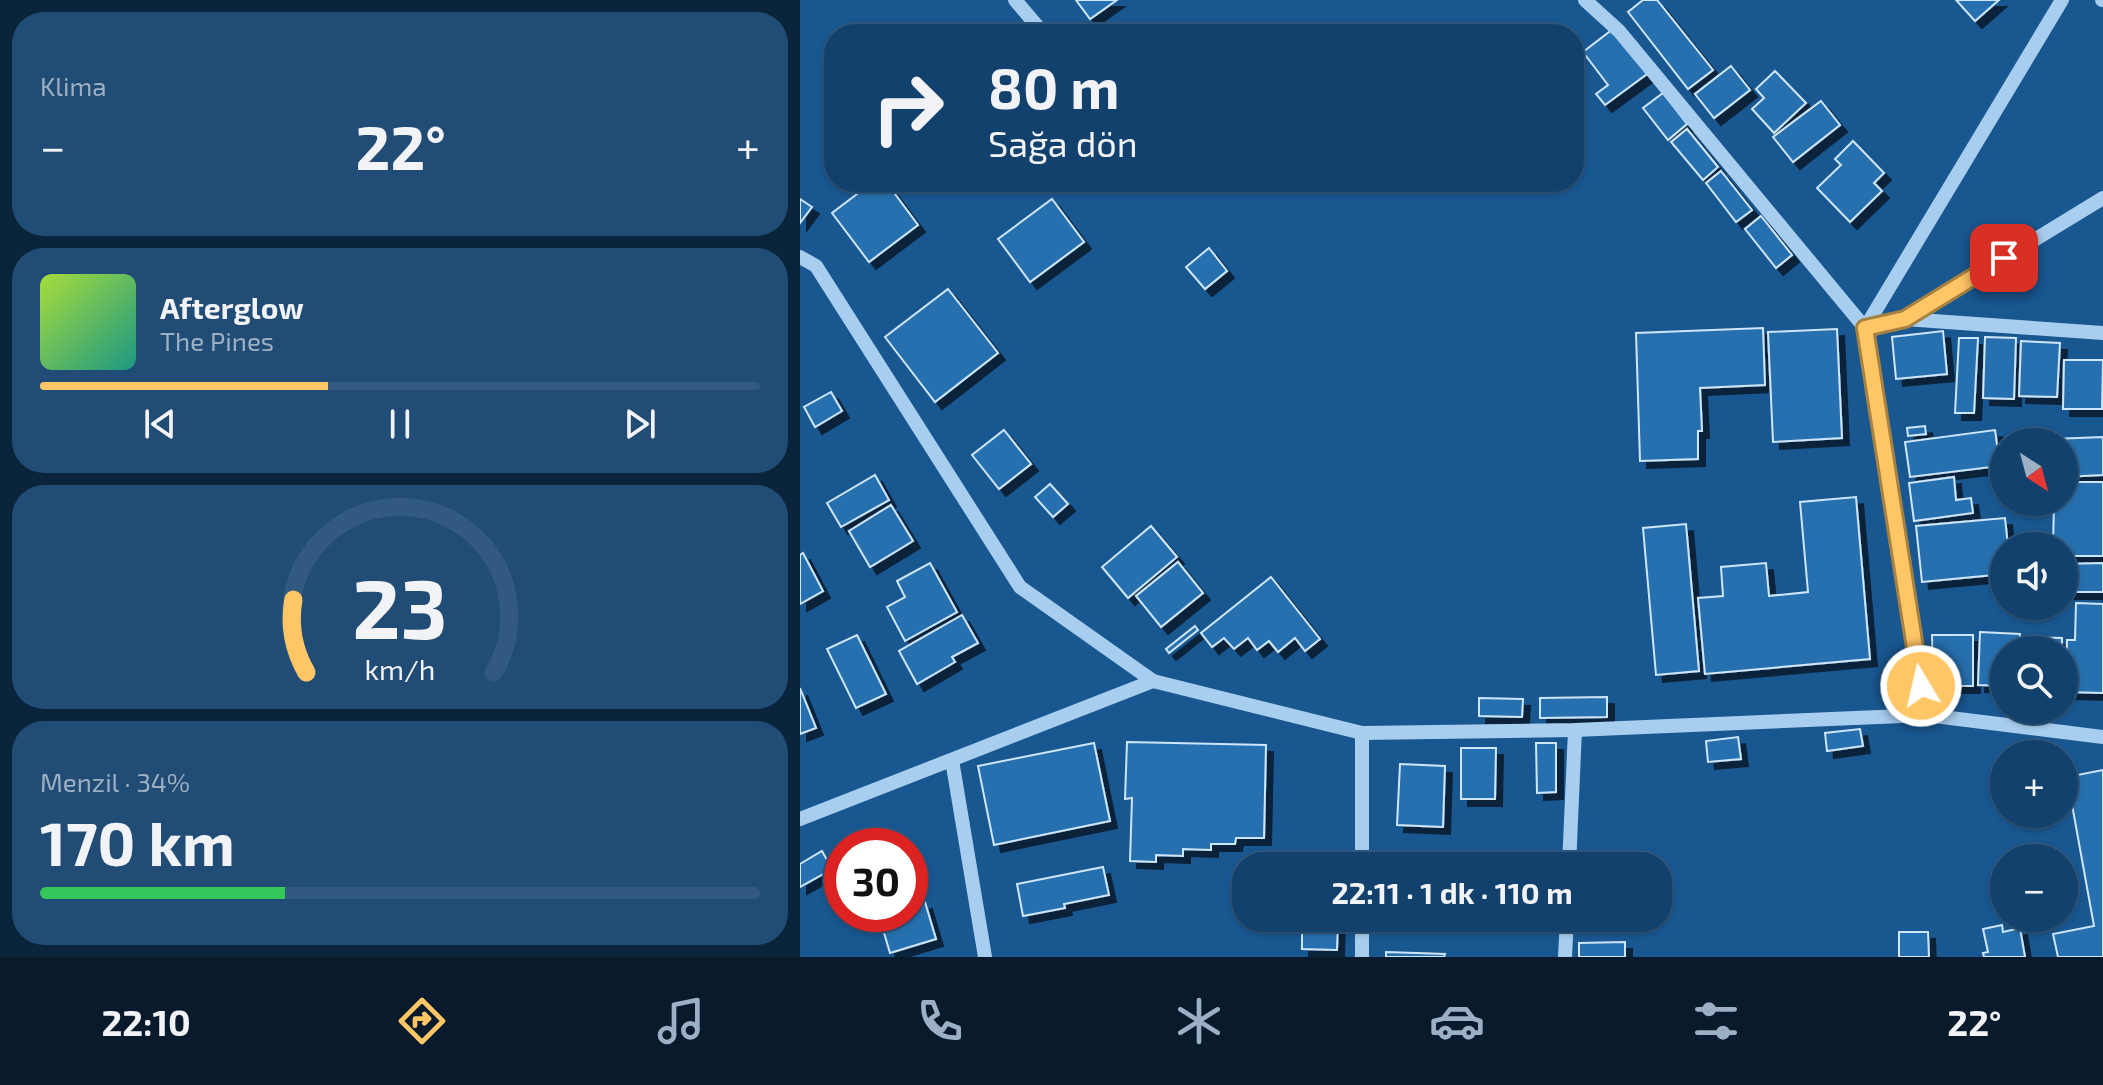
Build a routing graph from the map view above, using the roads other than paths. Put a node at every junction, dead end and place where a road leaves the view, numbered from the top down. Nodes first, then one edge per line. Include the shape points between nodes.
1 (1015, 0) edge
2 (1585, 0) edge
3 (2062, 0) edge
4 (1035, 24) edge
5 (2103, 198) edge
6 (800, 257) edge
7 (1905, 319) junction
8 (1865, 328) junction
9 (2103, 333) edge
10 (1153, 681) junction
11 (1926, 715) junction
12 (1575, 730) junction
13 (1362, 733) junction
14 (2103, 737) edge
15 (952, 760) junction
16 (800, 819) edge
17 (1362, 852) edge
18 (1570, 852) edge
19 (1362, 932) edge
20 (1566, 932) edge
21 (985, 957) edge
22 (1362, 957) edge
23 (1565, 957) edge

1 - 4 street
2 - 8 street via 1619,31
3 - 8 street
5 - 7 street
6 - 10 street via 816,266 1020,587
7 - 8 street
7 - 9 street
8 - 11 street
10 - 13 street
10 - 15 street
11 - 12 street
11 - 14 street
12 - 13 street
12 - 18 street
13 - 17 street
15 - 16 street
15 - 21 street
19 - 22 street
20 - 23 street

